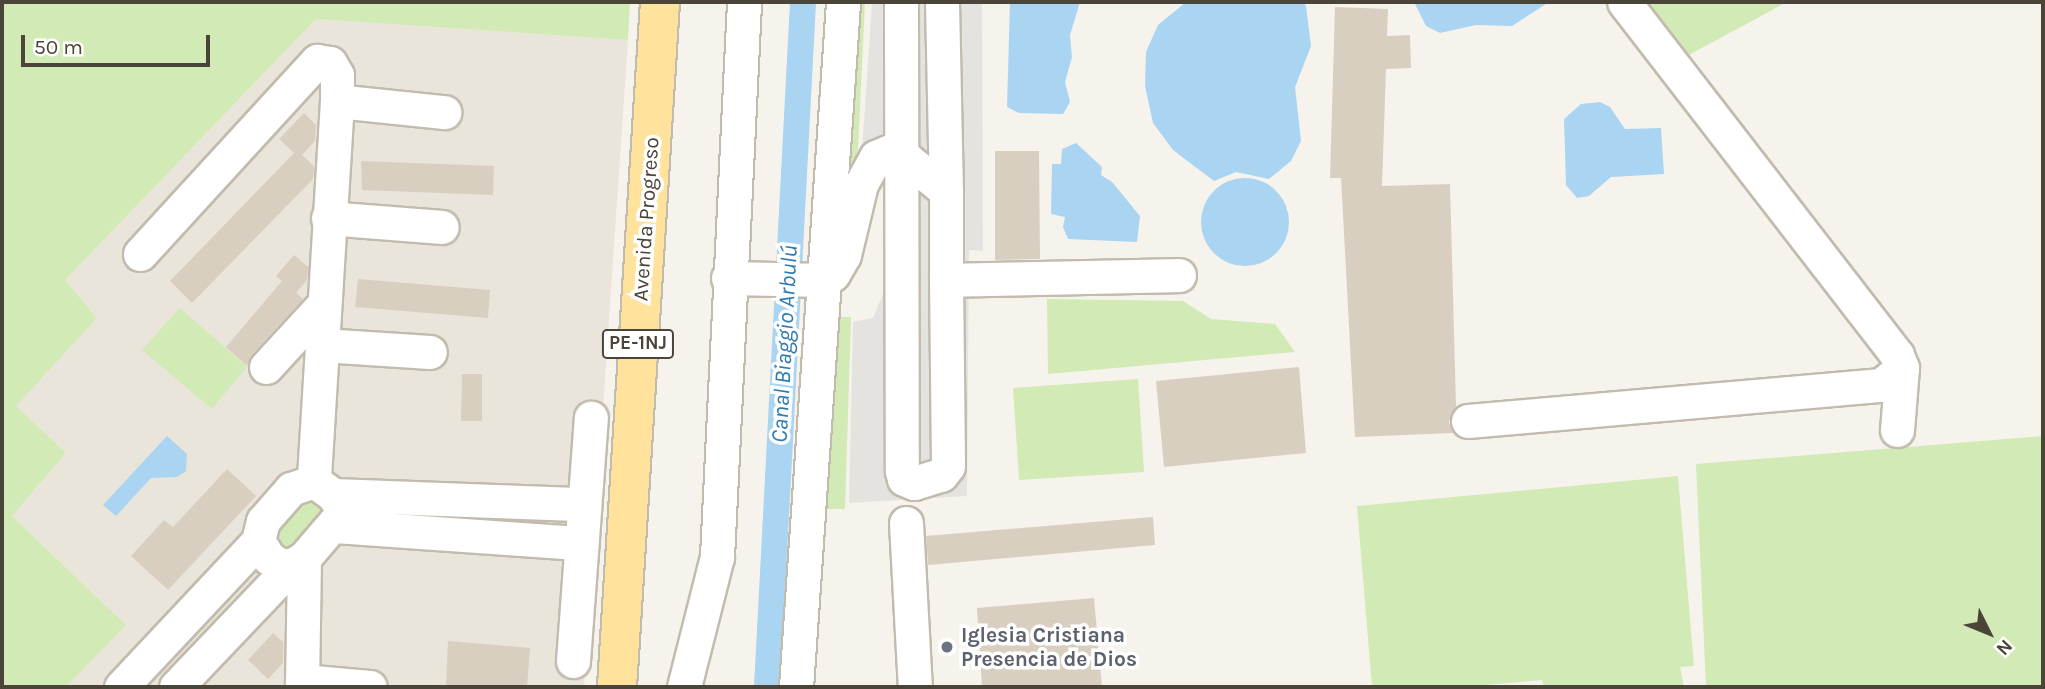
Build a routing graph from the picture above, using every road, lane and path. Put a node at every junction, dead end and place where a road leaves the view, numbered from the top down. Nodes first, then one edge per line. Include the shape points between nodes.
1 (660, 2) edge
2 (744, 2) edge
3 (843, 2) edge
4 (901, 2) edge
5 (942, 2) edge
6 (1624, 2) edge
7 (337, 100) junction
8 (444, 112) dead end
9 (900, 156) junction
10 (946, 191) junction
11 (328, 218) junction
12 (442, 227) dead end
13 (140, 254) dead end
14 (1179, 275) dead end
15 (728, 278) junction
16 (825, 280) junction
17 (946, 280) junction
18 (323, 305) junction
19 (321, 345) junction
20 (430, 352) dead end
21 (266, 367) dead end
22 (1894, 383) junction
23 (1468, 421) dead end
24 (1897, 430) dead end
25 (631, 450) junction
26 (327, 501) junction
27 (583, 504) junction
28 (906, 523) dead end
29 (258, 541) junction
30 (581, 543) junction
31 (298, 561) junction
32 (577, 599) junction
33 (622, 602) junction
34 (573, 661) dead end
35 (302, 684) edge
36 (913, 685) edge
37 (121, 687) edge
38 (176, 687) edge
39 (370, 687) edge
40 (617, 687) edge
41 (684, 687) edge
42 (796, 687) edge

1 - 25 main road, Avenida Progreso / PE-1NJ
2 - 15 street
3 - 16 street
4 - 9 street
5 - 10 street
6 - 22 street via 1897,355
7 - 8 street
7 - 11 street
7 - 13 street via 337,75 330,63 317,61
9 - 10 street
9 - 16 street via 888,152 876,157 861,184 840,266
9 - 17 street via 902,471 904,479 914,483 941,475 948,466
10 - 17 street
11 - 12 street
11 - 18 street
14 - 17 street
15 - 16 street
15 - 41 street via 718,557
16 - 42 street
18 - 19 street
18 - 21 street
19 - 20 street
19 - 26 street
22 - 23 street
22 - 24 street
25 - 27 street via 590,433
25 - 33 main road, Avenida Progreso / PE-1NJ
26 - 27 street
26 - 29 street via 291,489 263,521
26 - 30 street
26 - 31 street
27 - 30 street
28 - 36 street
29 - 31 street via 269,558
29 - 37 street
30 - 32 street
31 - 35 street
31 - 38 street
32 - 33 street
32 - 34 street
33 - 40 main road, Avenida Progreso / PE-1NJ
35 - 39 street

